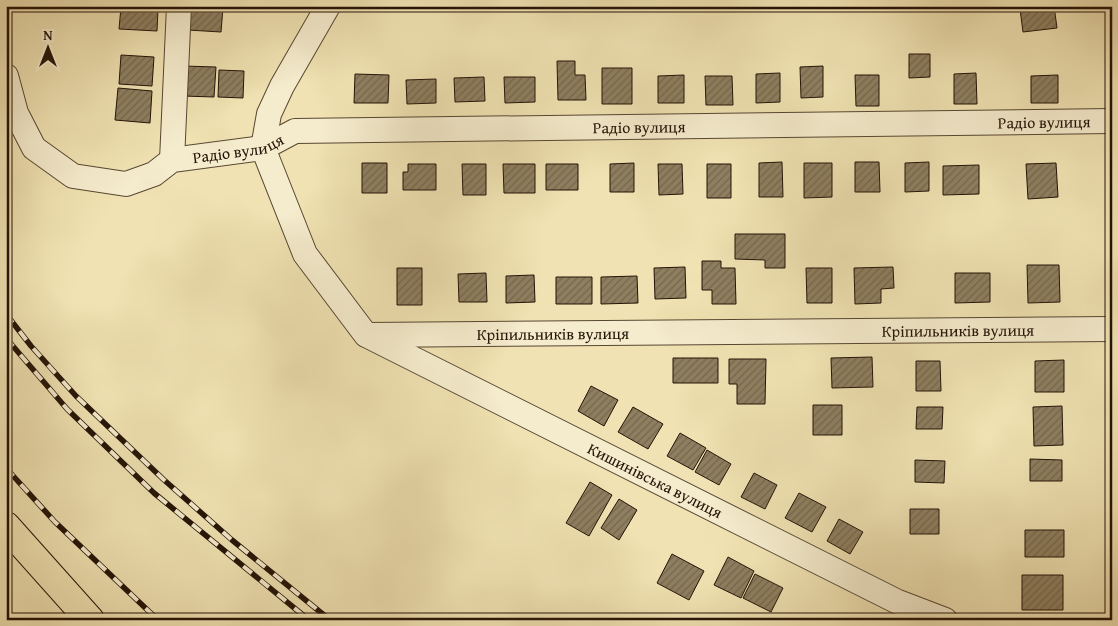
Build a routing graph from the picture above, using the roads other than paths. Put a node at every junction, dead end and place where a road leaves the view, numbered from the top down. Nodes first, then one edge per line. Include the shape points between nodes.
1 (179, 6) edge
2 (328, 6) edge
3 (6, 76) edge
4 (1112, 121) edge
5 (263, 148) junction
6 (172, 160) junction
7 (1112, 329) edge
8 (366, 335) junction
9 (6, 526) edge
10 (90, 620) edge
11 (944, 620) edge

1 - 6 street
2 - 5 street via 269,114
3 - 6 street via 16,113 34,148 73,176 126,184 154,174
4 - 5 street, Радіо вулиця via 295,131
5 - 6 street, Радіо вулиця
5 - 8 street via 305,254
7 - 8 street, Кріпильників вулиця
8 - 11 street, Кишинівська вулиця via 898,602
9 - 10 main road

